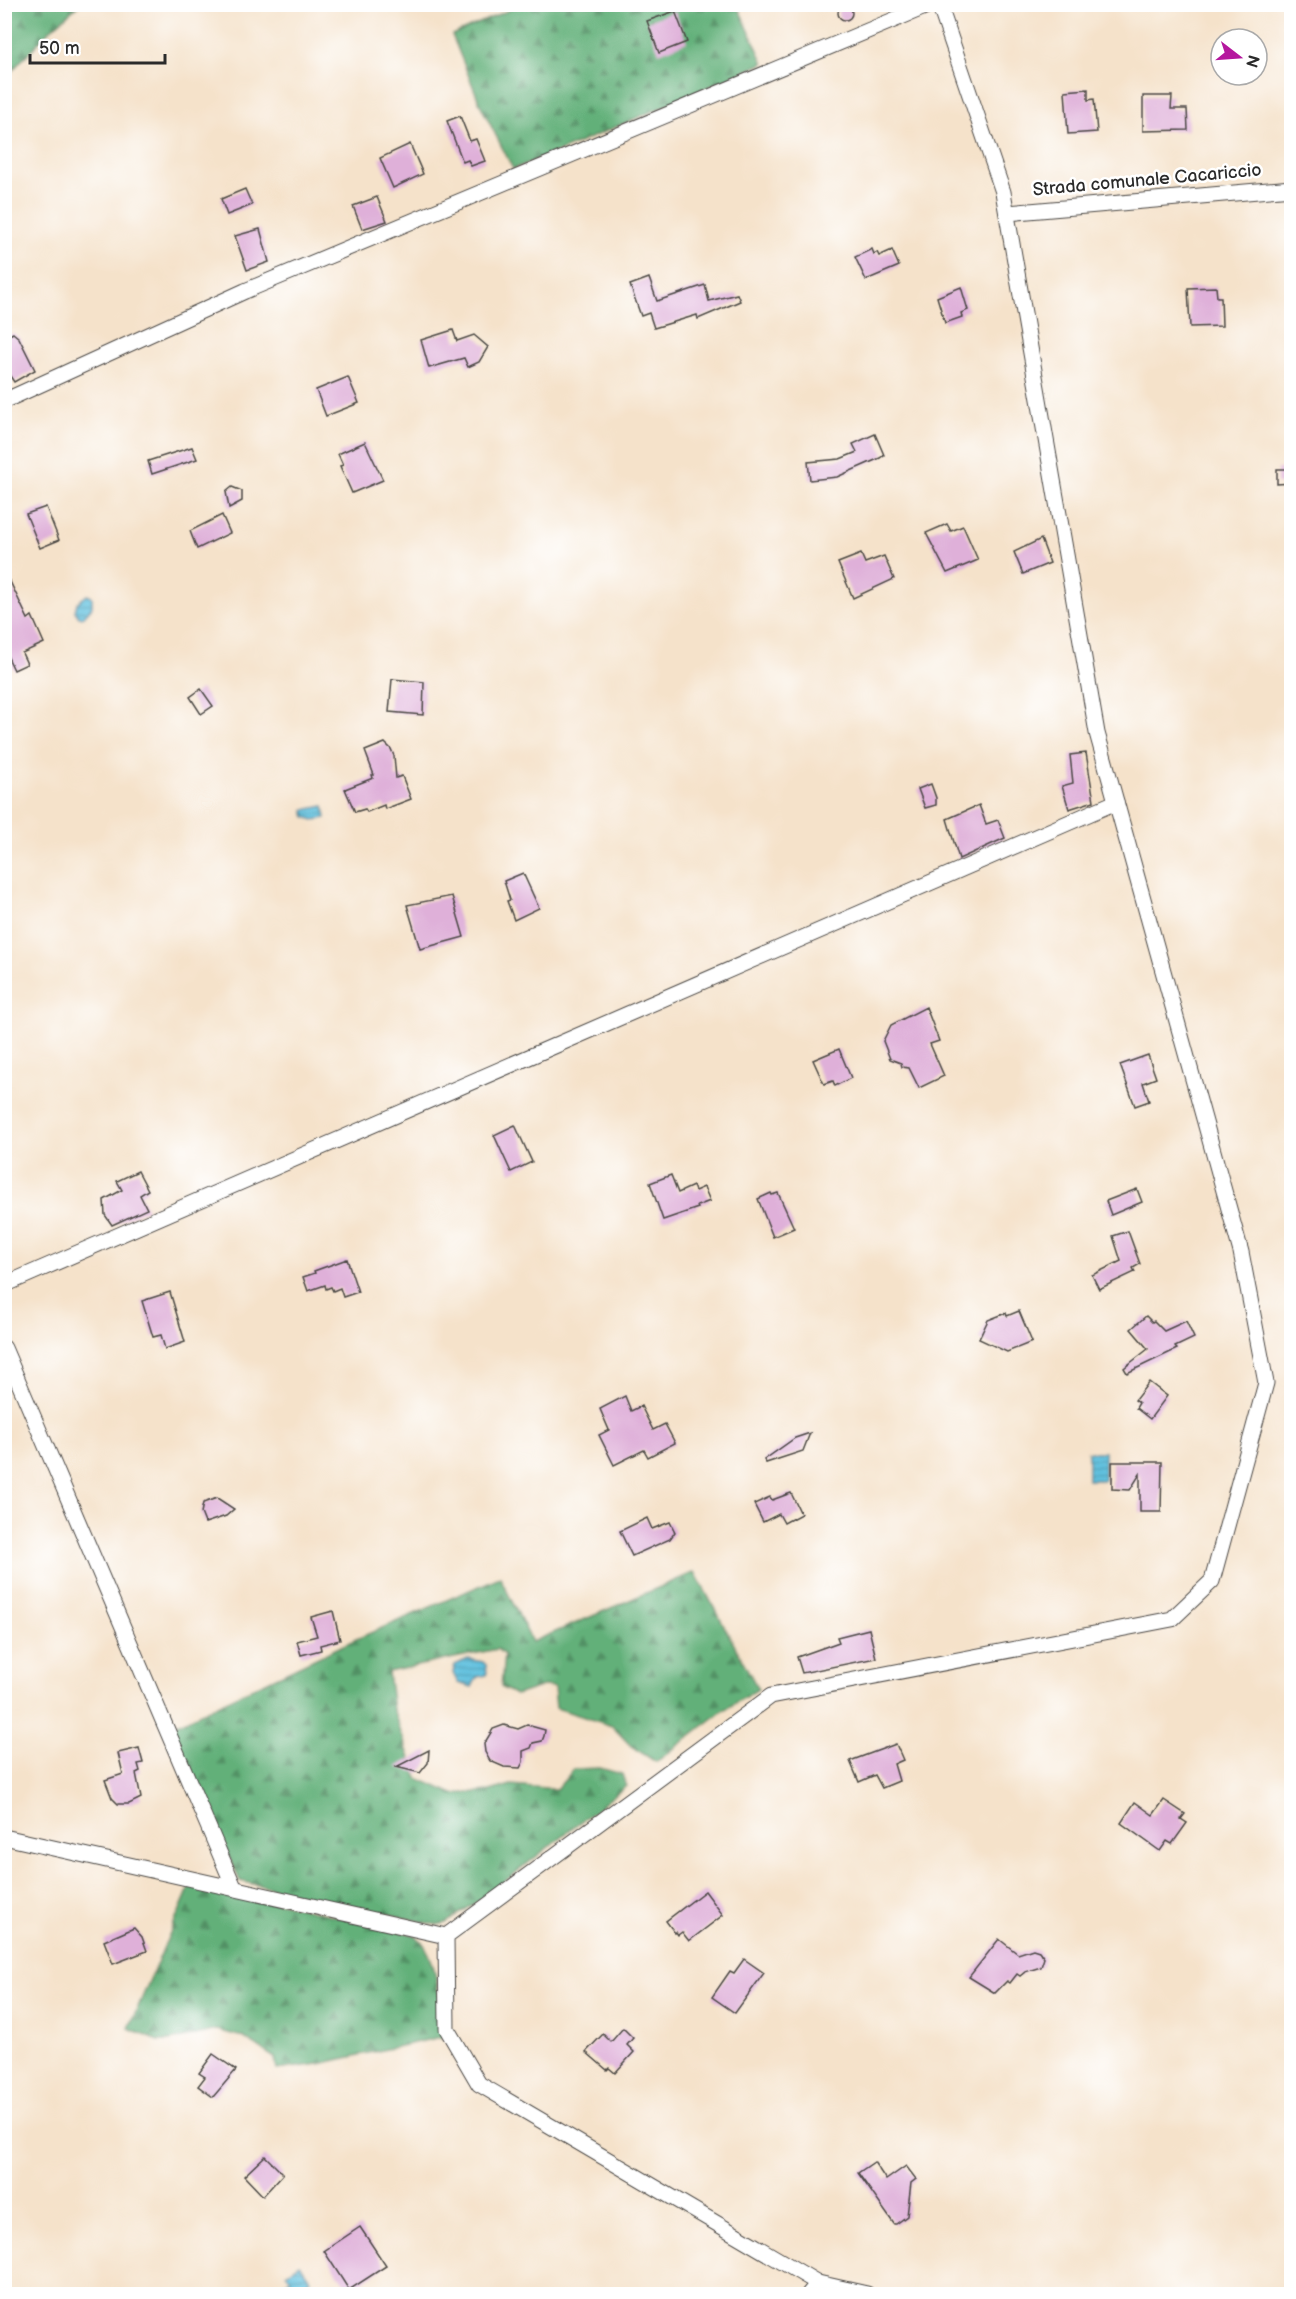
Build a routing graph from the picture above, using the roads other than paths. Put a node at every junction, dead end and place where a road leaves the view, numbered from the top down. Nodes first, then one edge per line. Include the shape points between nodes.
1 (932, 4) edge
2 (939, 4) edge
3 (1292, 188) edge
4 (1007, 213) junction
5 (4, 401) edge
6 (1116, 802) junction
7 (4, 1285) edge
8 (4, 1348) edge
9 (4, 1837) edge
10 (234, 1887) junction
11 (446, 1936) junction
12 (813, 2289) edge
13 (867, 2295) edge

1 - 5 street via 245,291
2 - 4 street
3 - 4 street, Strada comunale Cacariccio
4 - 6 street via 1097,733
6 - 7 street
6 - 11 street via 1240,1252 1266,1383 1212,1581 1172,1618 771,1696
8 - 10 street
9 - 10 street
10 - 11 street
11 - 12 street via 447,2029 479,2084
12 - 13 street

